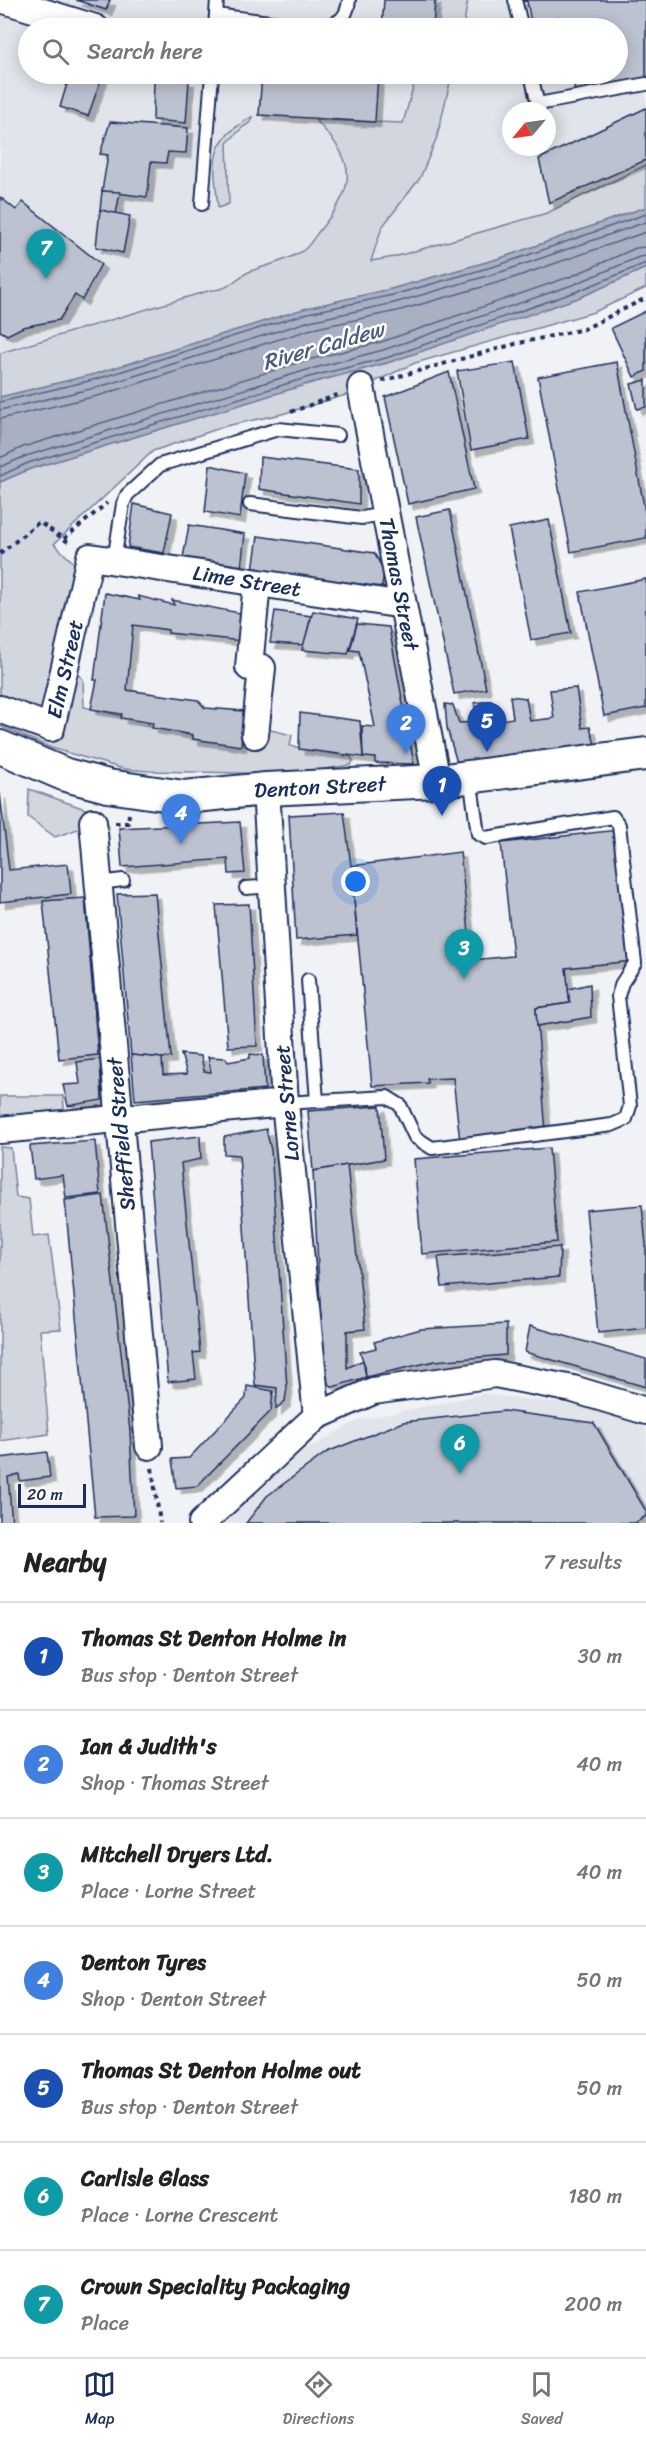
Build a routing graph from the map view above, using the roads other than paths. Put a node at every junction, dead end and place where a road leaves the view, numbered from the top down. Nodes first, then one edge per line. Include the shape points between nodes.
1 (4, 0) edge
2 (217, 0) edge
3 (349, 0) edge
4 (515, 0) edge
5 (216, 15) junction
6 (62, 18) edge
7 (216, 18) edge
8 (244, 18) edge
9 (342, 18) edge
10 (520, 18) edge
11 (211, 84) edge
12 (533, 84) edge
13 (646, 84) edge
14 (538, 102) edge
15 (556, 104) edge
16 (202, 204) dead end
17 (361, 387) road end
18 (338, 435) dead end
19 (250, 504) dead end
20 (386, 513) junction
21 (102, 559) junction
22 (257, 583) junction
23 (403, 605) junction
24 (0, 709) edge
25 (255, 735) dead end
26 (0, 747) edge
27 (646, 754) edge
28 (470, 777) junction
29 (437, 781) junction
30 (266, 789) junction
31 (93, 822) dead end
32 (272, 886) junction
33 (246, 888) dead end
34 (308, 980) dead end
35 (317, 1101) junction
36 (285, 1102) junction
37 (119, 1120) junction
38 (0, 1130) edge
39 (646, 1411) edge
40 (317, 1416) junction
41 (149, 1446) road end
42 (202, 1523) edge

1 - 6 street
2 - 5 lane
3 - 9 lane
4 - 10 lane
5 - 7 lane
5 - 8 lane
11 - 16 lane
12 - 14 lane
13 - 15 lane
17 - 20 street, Thomas Street
18 - 21 lane via 278,429 160,465 127,495
19 - 20 lane via 362,518
20 - 23 street, Thomas Street
21 - 22 street, Lime Street
21 - 24 street, Elm Street via 51,728
22 - 23 street, Lime Street
22 - 25 street via 249,667 262,668
23 - 29 street, Thomas Street
26 - 30 street, Denton Street via 66,775 108,786 184,797
27 - 28 street, Denton Street
28 - 29 street, Denton Street
28 - 35 lane via 478,834 486,838 613,817 619,825 635,963 618,996 630,1106 626,1119 612,1125 432,1148 415,1137 400,1106 387,1097
29 - 30 street, Denton Street
30 - 32 street, Lorne Street
31 - 37 street, Sheffield Street via 111,881
32 - 33 lane
32 - 36 street, Lorne Street
34 - 35 lane
35 - 36 lane
36 - 37 street
36 - 40 street, Lorne Street
37 - 38 street
37 - 41 street, Sheffield Street
39 - 40 street via 573,1389 495,1374 374,1391
40 - 42 street

